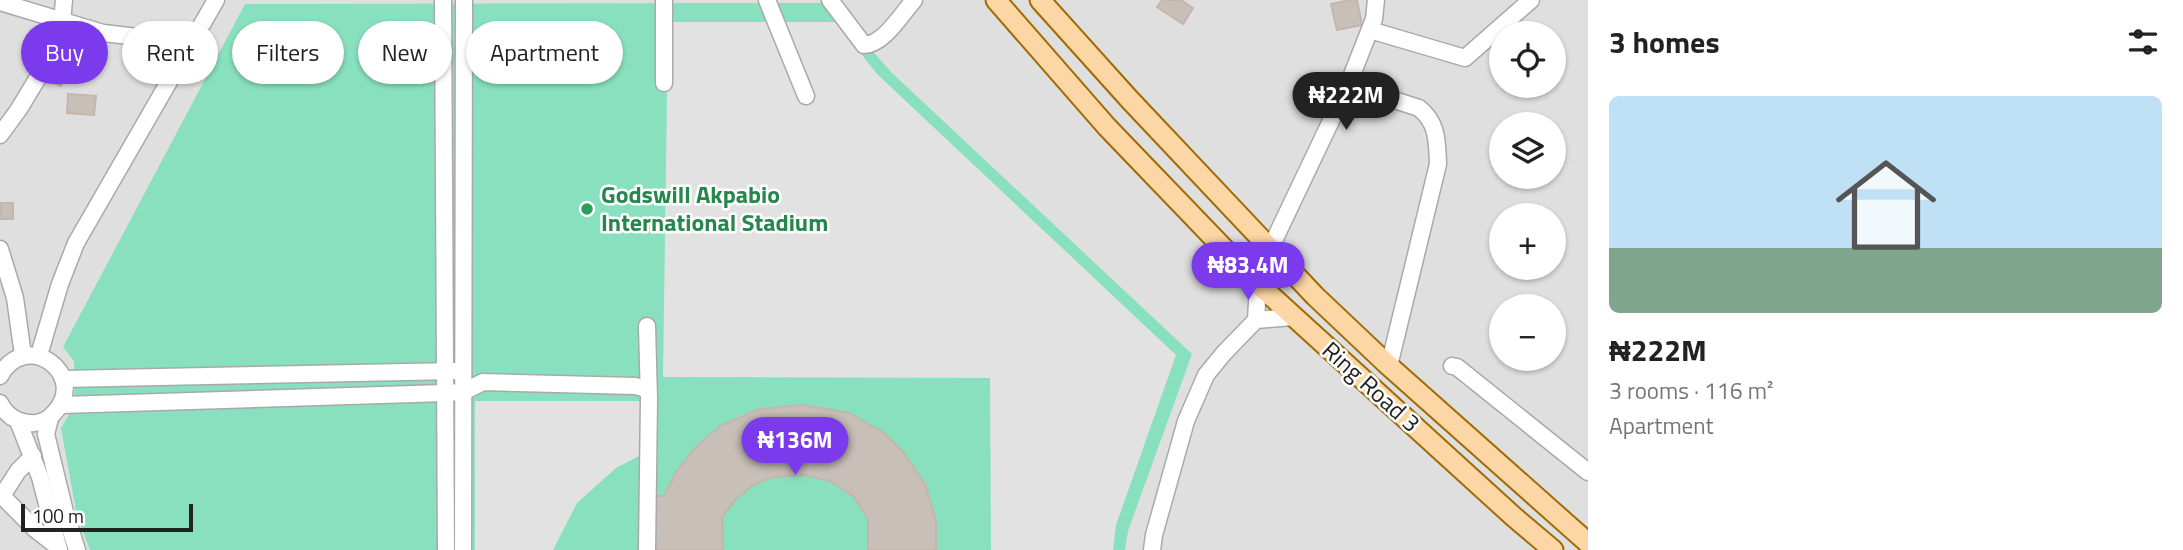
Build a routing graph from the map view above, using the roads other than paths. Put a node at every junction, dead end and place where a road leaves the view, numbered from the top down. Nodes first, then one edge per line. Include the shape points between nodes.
1 (64, 0) edge
2 (216, 0) edge
3 (443, 0) edge
4 (464, 0) edge
5 (664, 0) edge
6 (767, 0) edge
7 (914, 0) edge
8 (996, 0) edge
9 (1040, 0) edge
10 (1376, 0) edge
11 (1531, 0) edge
12 (827, 1) edge
13 (0, 2) edge
14 (59, 21) edge
15 (62, 21) edge
16 (203, 21) edge
17 (1370, 30) junction
18 (664, 83) dead end
19 (34, 84) edge
20 (167, 84) edge
21 (1348, 85) junction
22 (806, 96) dead end
23 (0, 135) edge
24 (0, 249) edge
25 (1270, 249) junction
26 (1258, 284) junction
27 (11, 285) junction
28 (0, 302) edge
29 (1293, 317) junction
30 (1256, 320) junction
31 (647, 326) dead end
32 (31, 355) junction
33 (1390, 366) junction
34 (1452, 366) dead end
35 (463, 371) junction
36 (445, 372) junction
37 (0, 376) edge
38 (63, 379) junction
39 (483, 383) junction
40 (647, 388) junction
41 (463, 392) junction
42 (445, 393) junction
43 (0, 403) edge
44 (62, 405) junction
45 (50, 418) junction
46 (18, 421) junction
47 (33, 456) junction
48 (1588, 472) edge
49 (1, 497) edge
50 (1588, 543) edge
51 (59, 549) edge
52 (77, 550) edge
53 (446, 550) edge
54 (463, 550) edge
55 (647, 550) edge
56 (1152, 550) edge
57 (1553, 550) edge

1 - 15 street
2 - 16 street
3 - 36 street
4 - 35 street
5 - 18 street
6 - 22 street
7 - 12 street via 873,45 864,45
8 - 26 main road, Ring Road 3 via 1107,127
9 - 25 main road, Ring Road 3
10 - 17 street
11 - 17 street via 1465,58
13 - 14 street
17 - 21 street
19 - 23 street
20 - 32 street via 76,243
21 - 25 street
21 - 33 street via 1419,108 1429,116 1437,138 1438,164
24 - 27 street
25 - 33 main road, Ring Road 3
26 - 29 main road, Ring Road 3
26 - 30 street
27 - 28 street
27 - 32 street
29 - 30 street
29 - 57 main road, Ring Road 3
30 - 56 street via 1206,376 1196,398
31 - 40 street
32 - 37 street via 5,366
32 - 38 street via 51,362
33 - 50 main road, Ring Road 3
34 - 48 street
35 - 36 street
35 - 39 street
35 - 41 street
36 - 38 street
36 - 42 street
38 - 44 street
39 - 40 street
39 - 41 street
40 - 55 street
41 - 42 street
41 - 54 street
42 - 44 street
42 - 53 street
43 - 46 street via 4,412
44 - 45 street
45 - 46 street via 34,424
45 - 52 street via 46,434
46 - 47 street
47 - 49 street
47 - 51 street
49 - 51 street

